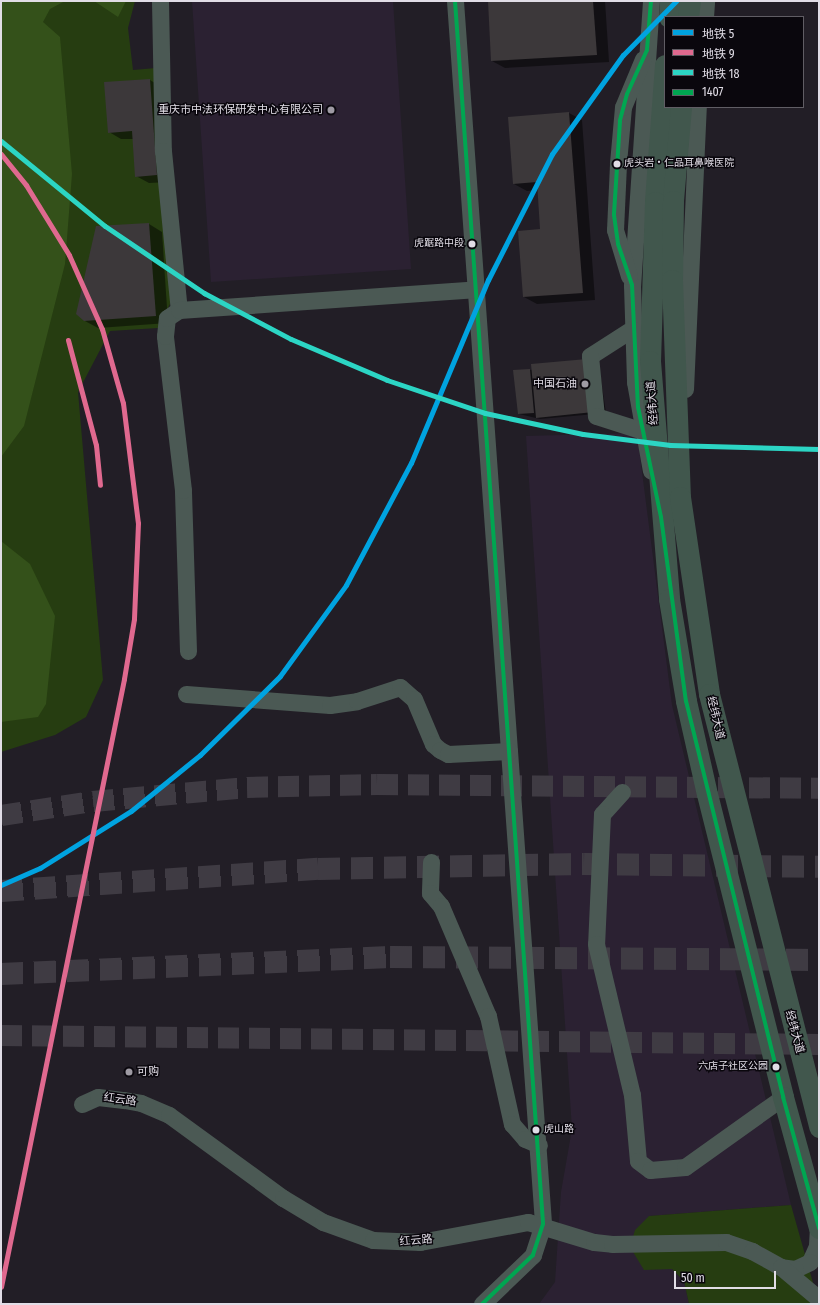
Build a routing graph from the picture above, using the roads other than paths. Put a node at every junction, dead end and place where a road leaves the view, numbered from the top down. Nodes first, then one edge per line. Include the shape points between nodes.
1 (160, 1) edge
2 (455, 1) edge
3 (651, 1) edge
4 (670, 1) edge
5 (690, 1) edge
6 (706, 1) edge
7 (669, 16) edge
8 (688, 16) edge
9 (705, 16) edge
10 (664, 82) edge
11 (681, 108) edge
12 (698, 108) edge
13 (477, 289) junction
14 (179, 310) junction
15 (632, 329) junction
16 (643, 431) junction
17 (680, 497) junction
18 (661, 517) junction
19 (188, 652) dead end
20 (186, 694) dead end
21 (509, 751) junction
22 (622, 792) dead end
23 (431, 862) dead end
24 (783, 1097) junction
25 (82, 1104) dead end
26 (819, 1127) edge
27 (539, 1145) junction
28 (543, 1224) junction
29 (819, 1227) edge
30 (781, 1267) junction
31 (819, 1299) edge
32 (482, 1304) edge

1 - 14 street via 163,151
2 - 13 street
3 - 15 street via 632,286
4 - 7 main road
5 - 8 main road
6 - 9 street
10 - 18 main road, 经纬大道 via 650,318
11 - 17 main road, 经纬大道 via 673,201 672,280
12 - 17 street
13 - 14 street
13 - 21 street
14 - 19 street via 167,318 165,326 183,490
15 - 16 street
15 - 16 street via 590,356 595,408 596,416
16 - 18 street
17 - 26 main road, 经纬大道 via 709,694
18 - 24 main road, 经纬大道 via 686,701
20 - 21 street via 330,705 357,702 400,687 414,700 433,744 440,750 448,754
21 - 27 street
22 - 24 street via 602,814 596,944 632,1095 638,1160 650,1170 685,1167
23 - 27 street via 430,893 441,906 488,1016 512,1124 525,1139
24 - 29 main road, 经纬大道
25 - 28 street, 红云路 via 98,1097 124,1100 141,1103 169,1115 283,1198 323,1222 372,1240 420,1242 514,1222
27 - 28 street
28 - 30 street, 红云路 via 594,1242 612,1244 726,1242 752,1251
28 - 32 street via 533,1255
29 - 30 street via 816,1251 810,1262 795,1268
30 - 31 street, 红云路

